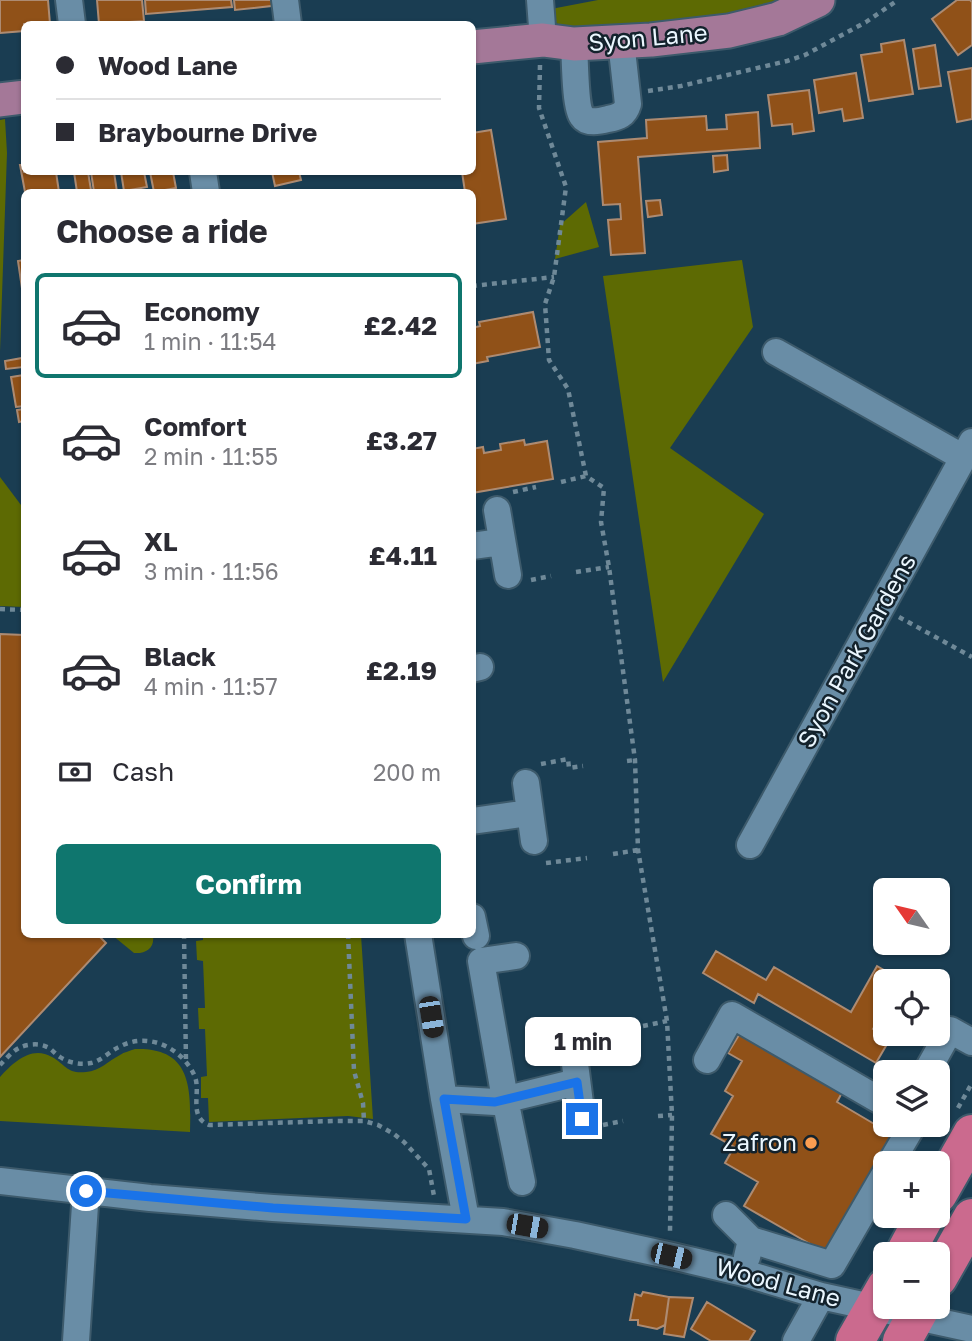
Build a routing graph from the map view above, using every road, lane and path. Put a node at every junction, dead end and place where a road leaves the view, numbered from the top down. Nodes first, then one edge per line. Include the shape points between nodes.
1 (69, 0) edge
2 (285, 0) edge
3 (540, 0) edge
4 (818, 0) edge
5 (898, 0) edge
6 (72, 21) edge
7 (288, 21) edge
8 (621, 41) junction
9 (476, 47) edge
10 (549, 50) junction
11 (627, 94) junction
12 (21, 97) edge
13 (0, 100) edge
14 (564, 211) junction
15 (570, 217) dead end
16 (554, 277) junction
17 (476, 286) edge
18 (776, 352) dead end
19 (968, 450) edge
20 (586, 476) junction
21 (561, 482) dead end
22 (496, 510) dead end
23 (501, 542) junction
24 (476, 545) edge
25 (609, 567) junction
26 (576, 572) dead end
27 (508, 575) dead end
28 (881, 607) junction
29 (0, 609) edge
30 (21, 610) edge
31 (972, 657) edge
32 (635, 760) junction
33 (627, 761) dead end
34 (583, 766) dead end
35 (526, 783) joint
36 (529, 813) junction
37 (476, 820) edge
38 (534, 841) joint
39 (750, 845) dead end
40 (638, 850) junction
41 (613, 854) dead end
42 (587, 858) dead end
43 (184, 938) edge
44 (348, 938) edge
45 (419, 938) edge
46 (516, 956) dead end
47 (667, 1021) junction
48 (643, 1026) dead end
49 (972, 1042) edge
50 (574, 1056) dead end
51 (708, 1060) dead end
52 (933, 1060) edge
53 (186, 1062) junction
54 (0, 1065) edge
55 (577, 1082) junction
56 (873, 1096) edge
57 (444, 1099) junction
58 (505, 1099) junction
59 (672, 1115) junction
60 (658, 1116) dead end
61 (582, 1119) dead end
62 (364, 1121) junction
63 (972, 1134) edge
64 (950, 1173) edge
65 (0, 1181) edge
66 (523, 1182) dead end
67 (86, 1191) junction
68 (873, 1194) edge
69 (726, 1215) dead end
70 (438, 1218) junction
71 (972, 1218) edge
72 (466, 1219) junction
73 (751, 1240) junction
74 (670, 1241) dead end
75 (950, 1257) edge
76 (744, 1273) junction
77 (821, 1296) junction
78 (873, 1297) edge
79 (873, 1309) edge
80 (913, 1322) edge
81 (972, 1329) edge
82 (76, 1341) edge
83 (796, 1341) edge
84 (855, 1341) edge

1 - 6 street
2 - 7 street
3 - 10 street
4 - 8 main road, Syon Lane via 778,19 729,31
5 - 11 path via 805,55 681,86
8 - 10 main road, Syon Lane
8 - 11 street
9 - 10 main road, Syon Lane
10 - 11 street via 582,116 589,121 619,117 626,110
10 - 14 path via 540,64 539,108 566,187
12 - 13 main road
14 - 15 path
14 - 16 path
16 - 17 path
16 - 20 path via 545,304 549,360 568,389
18 - 19 street, Syon Park Gardens
19 - 28 street, Syon Park Gardens
20 - 21 path
20 - 25 path via 604,488 601,522
22 - 23 street
23 - 24 street
23 - 27 street
25 - 26 path
25 - 32 path
28 - 31 path
28 - 39 street, Syon Park Gardens
29 - 30 path
32 - 33 path
32 - 40 path
34 - 35 path via 569,768 568,759 523,767
35 - 36 street
36 - 37 street
36 - 38 street
38 - 42 path via 542,863
40 - 41 path
40 - 47 path
43 - 53 path
44 - 62 path via 354,1071
45 - 57 street
46 - 58 street via 481,961
47 - 48 path
47 - 59 path
49 - 52 street via 950,1030
50 - 55 street
51 - 56 street via 732,1015
53 - 54 path via 165,1045 149,1040 118,1047 92,1063 76,1063 60,1058 47,1046 30,1044 18,1048
53 - 62 path via 196,1079 197,1112 204,1124
55 - 58 street
55 - 61 street
57 - 58 street
57 - 72 street
58 - 66 street
59 - 60 path
59 - 74 path
62 - 70 path via 394,1134 429,1169
63 - 64 highway
65 - 67 street, Wood Lane
67 - 70 street, Wood Lane
67 - 82 street
68 - 73 street via 832,1265
69 - 73 street
70 - 72 street, Wood Lane
71 - 75 highway
72 - 76 street, Wood Lane via 575,1235
73 - 76 street
76 - 77 street, Wood Lane
77 - 78 street, Wood Lane
77 - 83 street
79 - 84 highway
80 - 81 street, Wood Lane

